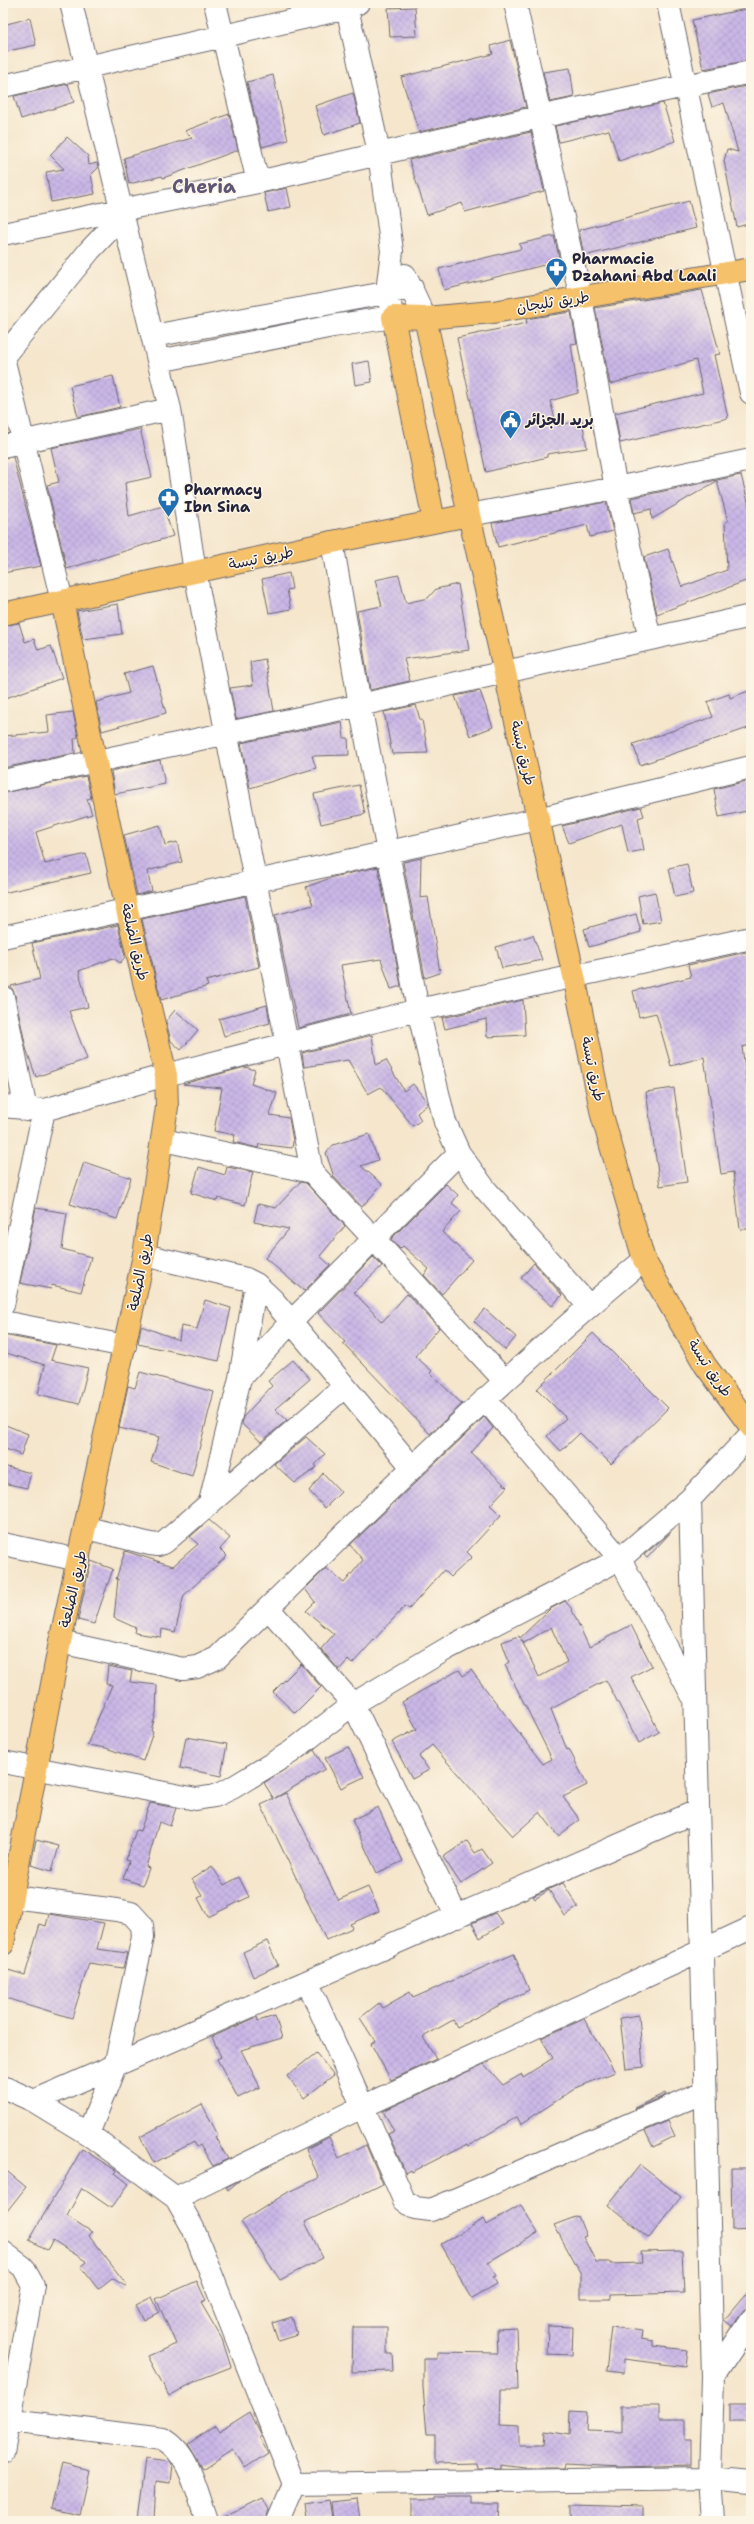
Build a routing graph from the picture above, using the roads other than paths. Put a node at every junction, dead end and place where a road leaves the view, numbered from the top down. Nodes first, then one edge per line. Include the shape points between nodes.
1 (71, 3) edge
2 (215, 3) edge
3 (515, 3) edge
4 (668, 3) edge
5 (350, 5) edge
6 (222, 36) junction
7 (86, 68) junction
8 (751, 72) edge
9 (685, 85) junction
10 (3, 86) edge
11 (539, 117) junction
12 (379, 153) junction
13 (258, 182) junction
14 (123, 215) junction
15 (3, 234) edge
16 (392, 251) junction
17 (751, 269) edge
18 (725, 275) junction
19 (412, 288) junction
20 (387, 292) junction
21 (581, 298) junction
22 (393, 318) junction
23 (424, 318) junction
24 (153, 336) junction
25 (3, 357) edge
26 (159, 361) junction
27 (751, 393) edge
28 (170, 409) junction
29 (13, 444) edge
30 (751, 460) edge
31 (616, 488) junction
32 (469, 515) junction
33 (434, 521) junction
34 (332, 542) junction
35 (196, 572) junction
36 (62, 600) junction
37 (3, 614) edge
38 (751, 616) edge
39 (650, 639) junction
40 (504, 672) junction
41 (360, 705) junction
42 (226, 733) junction
43 (95, 761) junction
44 (751, 767) edge
45 (3, 781) edge
46 (538, 820) junction
47 (389, 853) junction
48 (256, 882) junction
49 (127, 910) junction
50 (3, 937) edge
51 (751, 938) edge
52 (574, 976) junction
53 (3, 996) edge
54 (418, 1010) junction
55 (289, 1045) junction
56 (166, 1075) junction
57 (3, 1106) edge
58 (35, 1110) junction
59 (163, 1140) junction
60 (459, 1153) junction
61 (312, 1172) junction
62 (374, 1239) junction
63 (144, 1255) junction
64 (644, 1260) junction
65 (256, 1284) junction
66 (3, 1305) edge
67 (589, 1306) junction
68 (3, 1322) edge
69 (290, 1323) junction
70 (125, 1346) junction
71 (240, 1378) junction
72 (505, 1381) junction
73 (343, 1388) junction
74 (485, 1399) junction
75 (751, 1427) edge
76 (751, 1434) edge
77 (412, 1468) junction
78 (690, 1499) junction
79 (210, 1502) junction
80 (87, 1528) junction
81 (3, 1544) edge
82 (620, 1559) junction
83 (79, 1560) junction
84 (268, 1608) junction
85 (60, 1642) junction
86 (694, 1699) junction
87 (353, 1704) junction
88 (3, 1762) edge
89 (36, 1768) junction
90 (697, 1811) junction
91 (12, 1897) junction
92 (457, 1917) junction
93 (751, 1928) edge
94 (3, 1944) edge
95 (701, 1951) junction
96 (308, 1983) junction
97 (115, 2066) junction
98 (3, 2087) edge
99 (704, 2092) junction
100 (34, 2102) junction
101 (362, 2107) junction
102 (88, 2134) junction
103 (176, 2198) junction
104 (3, 2252) edge
105 (751, 2320) edge
106 (713, 2377) junction
107 (6, 2420) edge
108 (3, 2453) edge
109 (710, 2478) junction
110 (751, 2482) edge
111 (294, 2484) junction
112 (207, 2521) edge
113 (278, 2521) edge
114 (713, 2521) edge

1 - 7 street
2 - 6 street
3 - 11 street
4 - 9 street
5 - 6 street
5 - 12 street
6 - 7 street
6 - 13 street
7 - 10 street
7 - 14 street
8 - 9 street
9 - 11 street
9 - 18 street
11 - 12 street
11 - 21 street
12 - 13 street
12 - 16 street
13 - 14 street
14 - 15 street
14 - 24 street
14 - 25 street via 90,250
16 - 19 street
16 - 20 street
17 - 18 main road, طريق ثليجان
18 - 21 main road, طريق ثليجان
18 - 27 street
19 - 20 street
19 - 23 street
20 - 22 street
20 - 24 street
21 - 23 main road, طريق ثليجان via 492,312
21 - 31 street
22 - 23 main road, طريق ثليجان
22 - 26 street via 333,326
22 - 33 main road
23 - 32 main road
24 - 26 street
25 - 29 street
26 - 28 street
28 - 29 street
28 - 35 street
29 - 36 street
30 - 31 street
31 - 32 street
31 - 39 street
32 - 33 main road, طريق تبسة
32 - 40 main road, طريق تبسة
33 - 34 main road, طريق تبسة
34 - 35 main road, طريق تبسة
34 - 41 street
35 - 36 main road, طريق تبسة
35 - 42 street
36 - 37 main road, طريق تبسة
36 - 43 main road, طريق الضلعة
38 - 39 street
39 - 40 street
40 - 41 street
40 - 46 main road, طريق تبسة
41 - 42 street
41 - 47 street
42 - 43 street
42 - 48 street
43 - 45 street
43 - 49 main road, طريق الضلعة
44 - 46 street
46 - 47 street
46 - 52 main road, طريق تبسة
47 - 48 street
47 - 54 street
48 - 49 street
48 - 55 street
49 - 50 street
49 - 56 main road, طريق الضلعة
51 - 52 street
52 - 54 street
52 - 64 main road, طريق تبسة via 602,1115
53 - 58 street
54 - 55 street
54 - 60 street via 445,1122
55 - 56 street
55 - 61 street
56 - 58 street
56 - 59 main road, طريق الضلعة via 167,1107
57 - 58 street
58 - 66 street
59 - 61 street
59 - 63 main road, طريق الضلعة
60 - 62 street
60 - 67 street via 485,1189
61 - 62 street
62 - 69 street
62 - 72 street
63 - 65 street via 246,1279
63 - 70 main road, طريق الضلعة
64 - 67 street
64 - 75 main road, طريق تبسة via 705,1365
65 - 69 street via 273,1300
65 - 71 street
67 - 72 street
68 - 70 street
69 - 71 street
69 - 73 street
70 - 80 main road, طريق الضلعة
71 - 79 street
72 - 74 street
73 - 77 street
73 - 79 street
74 - 77 street
74 - 82 street
76 - 78 street
77 - 84 street
78 - 82 street
78 - 86 street
79 - 80 street via 165,1542 158,1545
80 - 83 main road, طريق الضلعة
81 - 83 street
82 - 86 street
82 - 87 street via 448,1648
83 - 85 main road, طريق الضلعة
84 - 85 street via 217,1658 183,1670
84 - 87 street
85 - 89 main road, طريق الضلعة
86 - 90 street
87 - 89 street via 291,1752 215,1796 196,1799
87 - 92 street
88 - 89 street
89 - 91 main road, طريق الضلعة
90 - 92 street
90 - 95 street
91 - 94 main road, طريق الضلعة
91 - 97 street via 124,1911 131,1913 142,1925 143,1937
92 - 96 street
93 - 95 street
95 - 99 street
95 - 101 street
96 - 97 street
96 - 101 street
97 - 100 street
97 - 102 street
98 - 100 street
99 - 101 street via 431,2210 415,2208 404,2200
99 - 106 street
100 - 102 street
101 - 103 street
102 - 103 street
103 - 111 street via 193,2228
104 - 107 street via 24,2267 33,2286
105 - 106 street
106 - 109 street
107 - 108 street
107 - 112 street via 163,2439 181,2453
109 - 110 street
109 - 111 street
109 - 114 street
111 - 113 street

